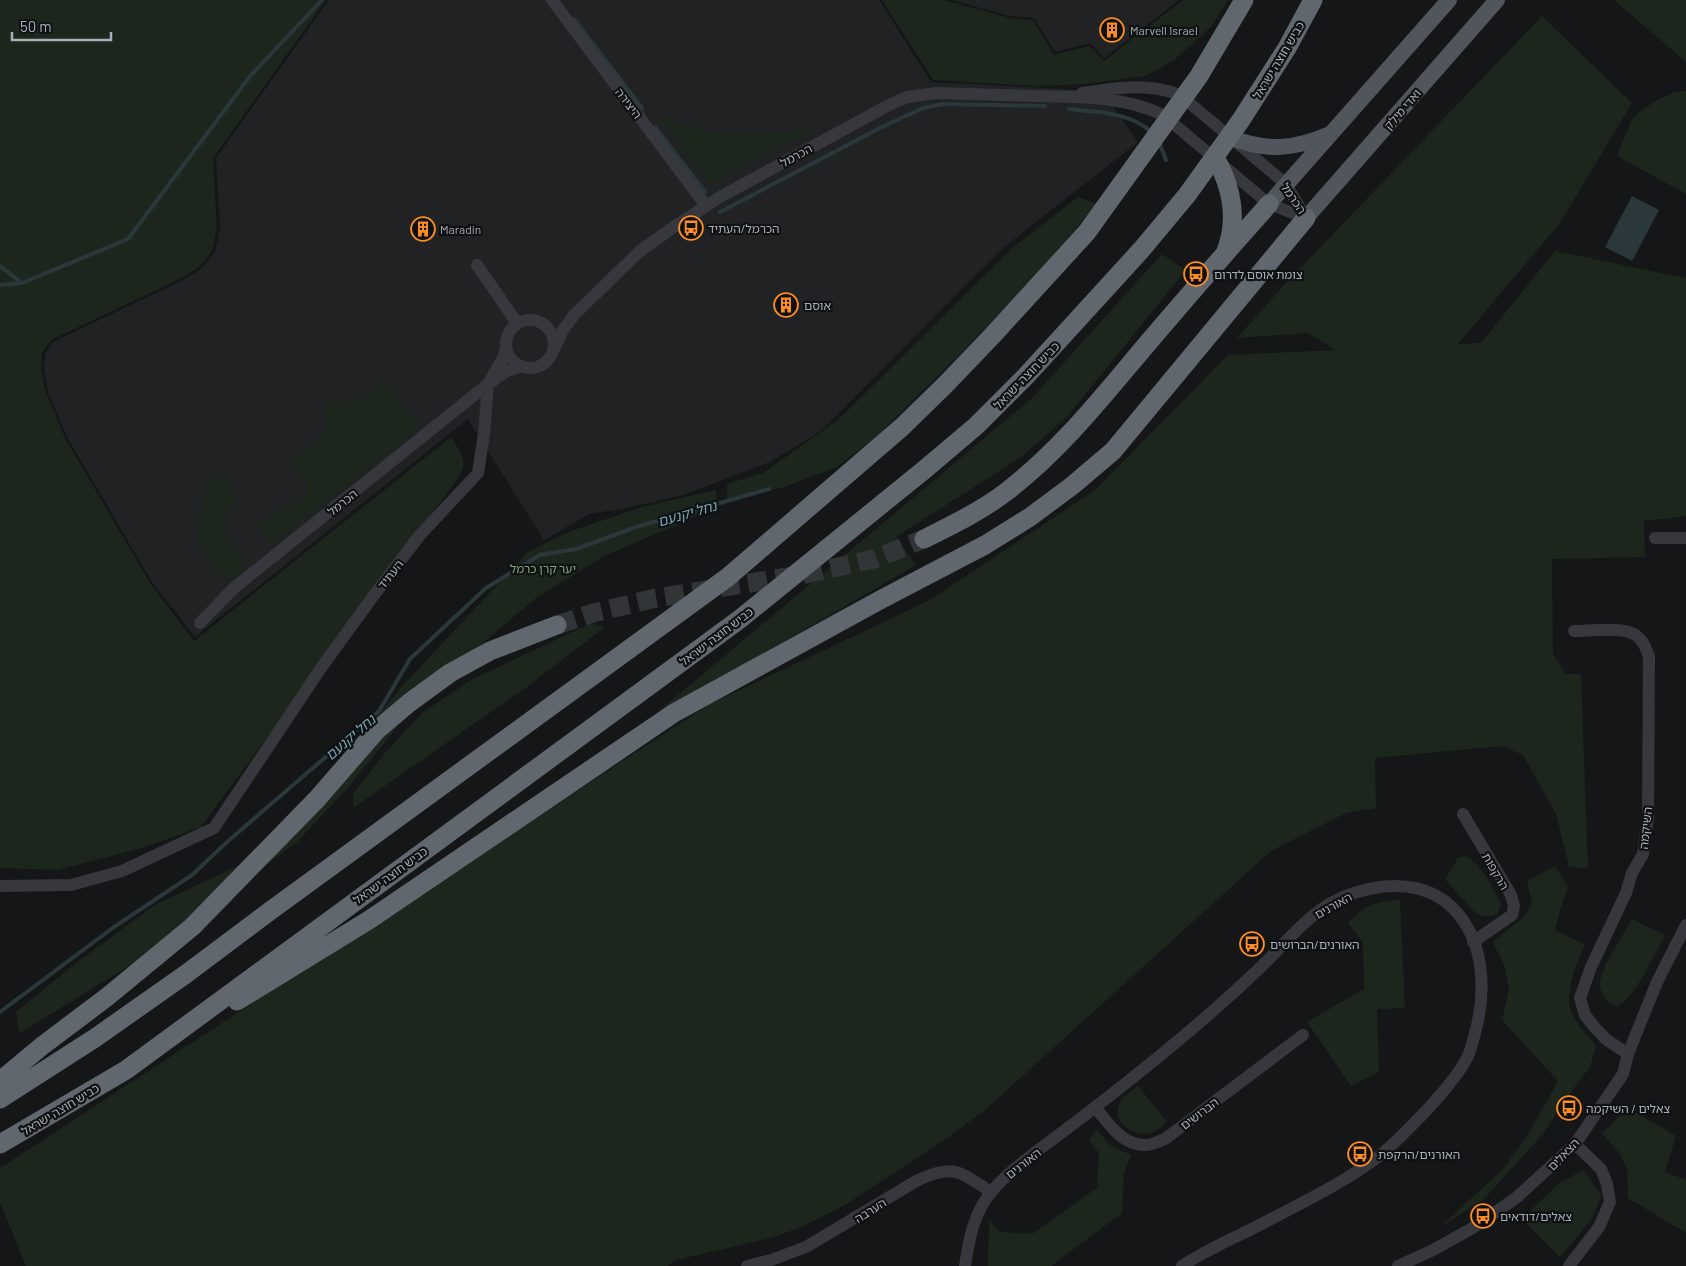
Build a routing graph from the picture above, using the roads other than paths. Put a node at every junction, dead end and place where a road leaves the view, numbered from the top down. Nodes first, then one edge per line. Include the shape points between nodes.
1 (1244, 0) edge
2 (1313, 0) edge
3 (1449, 0) edge
4 (1497, 0) edge
5 (557, 2) edge
6 (1056, 96) junction
7 (1332, 133) junction
8 (1232, 138) junction
9 (1217, 161) junction
10 (1286, 184) junction
11 (1268, 204) junction
12 (706, 206) junction
13 (1306, 218) junction
14 (1225, 254) junction
15 (477, 265) dead end
16 (574, 315) junction
17 (518, 323) junction
18 (541, 323) junction
19 (506, 349) junction
20 (552, 351) junction
21 (522, 366) junction
22 (488, 384) junction
23 (1655, 538) dead end
24 (1686, 538) edge
25 (924, 539) tunnel mouth
26 (200, 623) dead end
27 (557, 625) tunnel mouth
28 (1574, 631) dead end
29 (1463, 814) dead end
30 (0, 886) edge
31 (1686, 925) edge
32 (1473, 942) junction
33 (1302, 1035) dead end
34 (1628, 1054) junction
35 (126, 1070) junction
36 (0, 1080) edge
37 (0, 1099) edge
38 (1095, 1108) junction
39 (0, 1144) edge
40 (1574, 1144) junction
41 (991, 1192) junction
42 (747, 1266) edge
43 (965, 1266) edge
44 (1182, 1266) edge
45 (1398, 1266) edge
46 (1569, 1266) edge

1 - 37 highway via 1191,87 1087,232 902,427 728,577 186,974
2 - 35 highway, כביש חוצה ישראל via 1241,120 1188,195 1142,250 976,426 740,619
3 - 7 main road
4 - 13 main road, ואדי מילק
5 - 12 street, היצירה
6 - 8 street, הכרמל via 1151,86 1180,94
6 - 9 street, הכרמל via 1118,101 1153,110
6 - 12 street, הכרמל via 937,93 907,97
7 - 8 main road via 1280,148
7 - 10 main road
8 - 10 street, הכרמל
9 - 11 street, הכרמל
9 - 14 highway via 1227,183 1233,218
10 - 11 main road
10 - 13 street, הכרמל
11 - 13 street, הכרמל
11 - 14 highway
12 - 16 street, הכרמל via 640,251
13 - 35 highway via 1113,451 1030,517 985,545 674,713 369,920
14 - 25 highway via 1098,402 1040,464 966,518
15 - 17 street
16 - 18 street, הכרמל
16 - 20 street, הכרמל
17 - 18 street via 534,320
17 - 19 street via 508,333
18 - 20 street via 552,335
19 - 21 street via 510,357
19 - 22 street, הכרמל
20 - 21 street via 549,358 538,366
21 - 22 street, הכרמל via 505,372
22 - 26 street, הכרמל via 234,588
22 - 30 street, העתיד via 478,473 420,536 374,595 214,828 122,871 70,885
23 - 24 street
27 - 36 highway via 490,651 450,673 409,703 377,730 317,798 192,927
28 - 34 street, השיקמה via 1628,631 1638,637 1650,657 1648,819 1643,854 1580,998 1585,1015 1596,1029
29 - 32 street, הרקפות via 1514,906 1512,915
31 - 34 street, הצאלים
32 - 38 street, האורנים via 1455,908 1435,893 1408,886 1378,887 1350,894 1319,910 1198,1025
32 - 44 street, האורנים via 1480,959 1482,987 1478,1020 1468,1057 1441,1095 1380,1156 1337,1184
33 - 38 street, הברושים via 1165,1139 1148,1145 1118,1136
34 - 40 street, הצאלים via 1623,1074
35 - 39 highway, כביש חוצה ישראל
38 - 41 street, האורנים via 1006,1175
40 - 45 street, הצאלים via 1516,1198 1471,1230
40 - 46 street via 1601,1169 1610,1202 1599,1227
41 - 42 street, הערבה via 964,1174 937,1172 806,1247
41 - 43 street, האורנים via 979,1210

